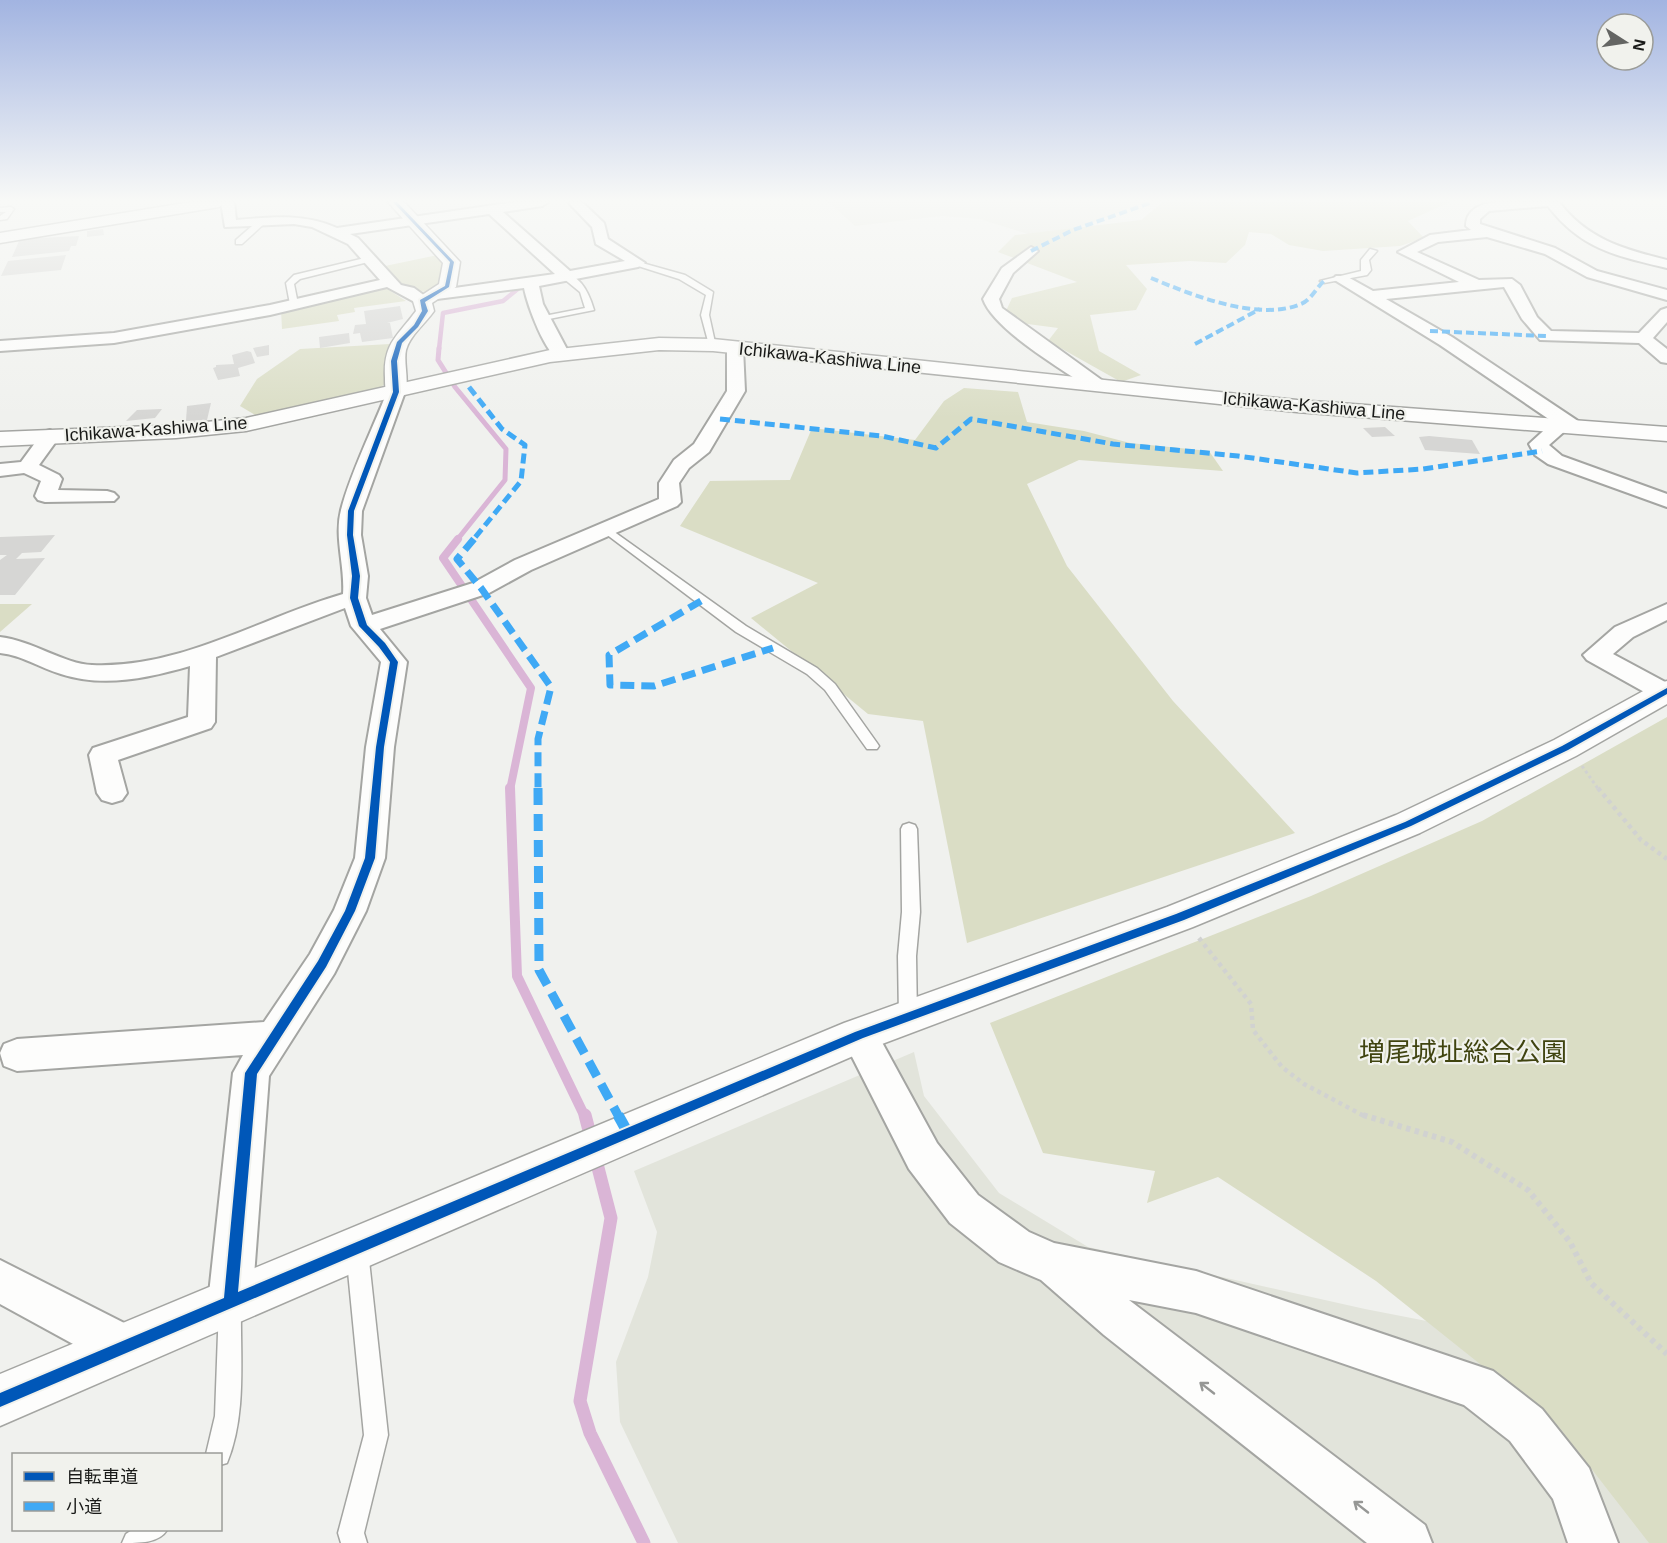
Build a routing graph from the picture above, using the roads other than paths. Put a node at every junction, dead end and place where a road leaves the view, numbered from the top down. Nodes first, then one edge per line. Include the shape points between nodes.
1 (309, 274) edge
2 (383, 274) edge
3 (450, 274) edge
4 (577, 274) edge
5 (673, 274) edge
6 (1005, 274) edge
7 (1354, 274) edge
8 (1453, 274) edge
9 (1592, 274) edge
10 (566, 276) junction
11 (1332, 280) joint
12 (390, 282) junction
13 (531, 283) junction
14 (1477, 285) junction
15 (1667, 295) edge
16 (1372, 296) junction
17 (428, 298) junction
18 (294, 304) junction
19 (1667, 314) edge
20 (542, 319) junction
21 (1643, 338) junction
22 (713, 345) junction
23 (0, 346) edge
24 (735, 348) junction
25 (561, 355) junction
26 (1667, 358) edge
27 (1097, 385) junction
28 (396, 392) junction
29 (1566, 426) junction
30 (1666, 434) edge
31 (50, 436) junction
32 (0, 439) edge
33 (27, 467) junction
34 (0, 470) edge
35 (107, 497) dead end
36 (1667, 501) edge
37 (606, 529) junction
38 (1667, 611) edge
39 (358, 612) junction
40 (0, 645) edge
41 (203, 652) junction
42 (1665, 692) edge
43 (872, 746) dead end
44 (112, 793) dead end
45 (909, 829) dead end
46 (908, 1018) junction
47 (859, 1035) junction
48 (275, 1037) junction
49 (17, 1054) dead end
50 (357, 1248) junction
51 (1054, 1264) junction
52 (0, 1281) edge
53 (230, 1303) junction
54 (122, 1346) junction
55 (0, 1400) edge
56 (218, 1453) edge
57 (153, 1531) edge
58 (135, 1543) edge
59 (354, 1543) edge
60 (1407, 1543) edge
61 (1593, 1543) edge

1 - 18 lane via 290,283
2 - 12 street
3 - 17 street via 447,287
4 - 10 street
5 - 22 lane via 710,294 705,315
6 - 27 street via 991,299 995,310
7 - 11 lane
8 - 14 street
9 - 15 street
10 - 13 street
10 - 20 lane via 584,291 590,310
11 - 16 street
12 - 17 street
12 - 18 street
13 - 17 street
13 - 20 street
14 - 16 street
14 - 21 street via 1512,285 1530,320 1546,336
16 - 29 street via 1446,341
17 - 28 street via 416,326 400,342 394,361
18 - 23 street via 114,338
19 - 21 street
20 - 25 street
21 - 26 street
22 - 24 street, Ichikawa-Kashiwa Line
22 - 25 street, Ichikawa-Kashiwa Line via 635,344
24 - 27 street, Ichikawa-Kashiwa Line
24 - 37 street via 736,391 702,448 681,464 669,483 670,502
25 - 28 street, Ichikawa-Kashiwa Line
27 - 29 street, Ichikawa-Kashiwa Line via 1297,406
28 - 31 street, Ichikawa-Kashiwa Line via 237,425
28 - 39 street via 351,511
29 - 30 street, Ichikawa-Kashiwa Line
29 - 36 street via 1539,444 1542,451 1555,460
31 - 32 street, Ichikawa-Kashiwa Line
31 - 33 street
33 - 34 street
33 - 35 street via 52,479 45,496
37 - 39 street via 454,598
37 - 43 lane via 741,629 812,671 830,687
38 - 42 street via 1624,632 1596,655
39 - 41 street via 296,615
39 - 48 street via 394,663 380,747 370,858 341,929
40 - 41 street via 20,647 71,671 93,673 138,670
41 - 44 street via 201,722 103,755
42 - 46 street via 1565,748 1408,824 1180,917
45 - 46 lane
46 - 47 street
47 - 50 street
47 - 51 street via 923,1156 964,1209 1014,1247
48 - 49 street
48 - 53 street via 251,1073
50 - 53 street
50 - 59 lane via 376,1435 351,1533
60 -> 51 street via 1119,1320
51 - 61 street via 1196,1292 1477,1387 1526,1425 1572,1485
52 - 54 street
53 - 54 street
53 - 56 lane via 226,1416
54 - 55 street
57 - 58 lane

